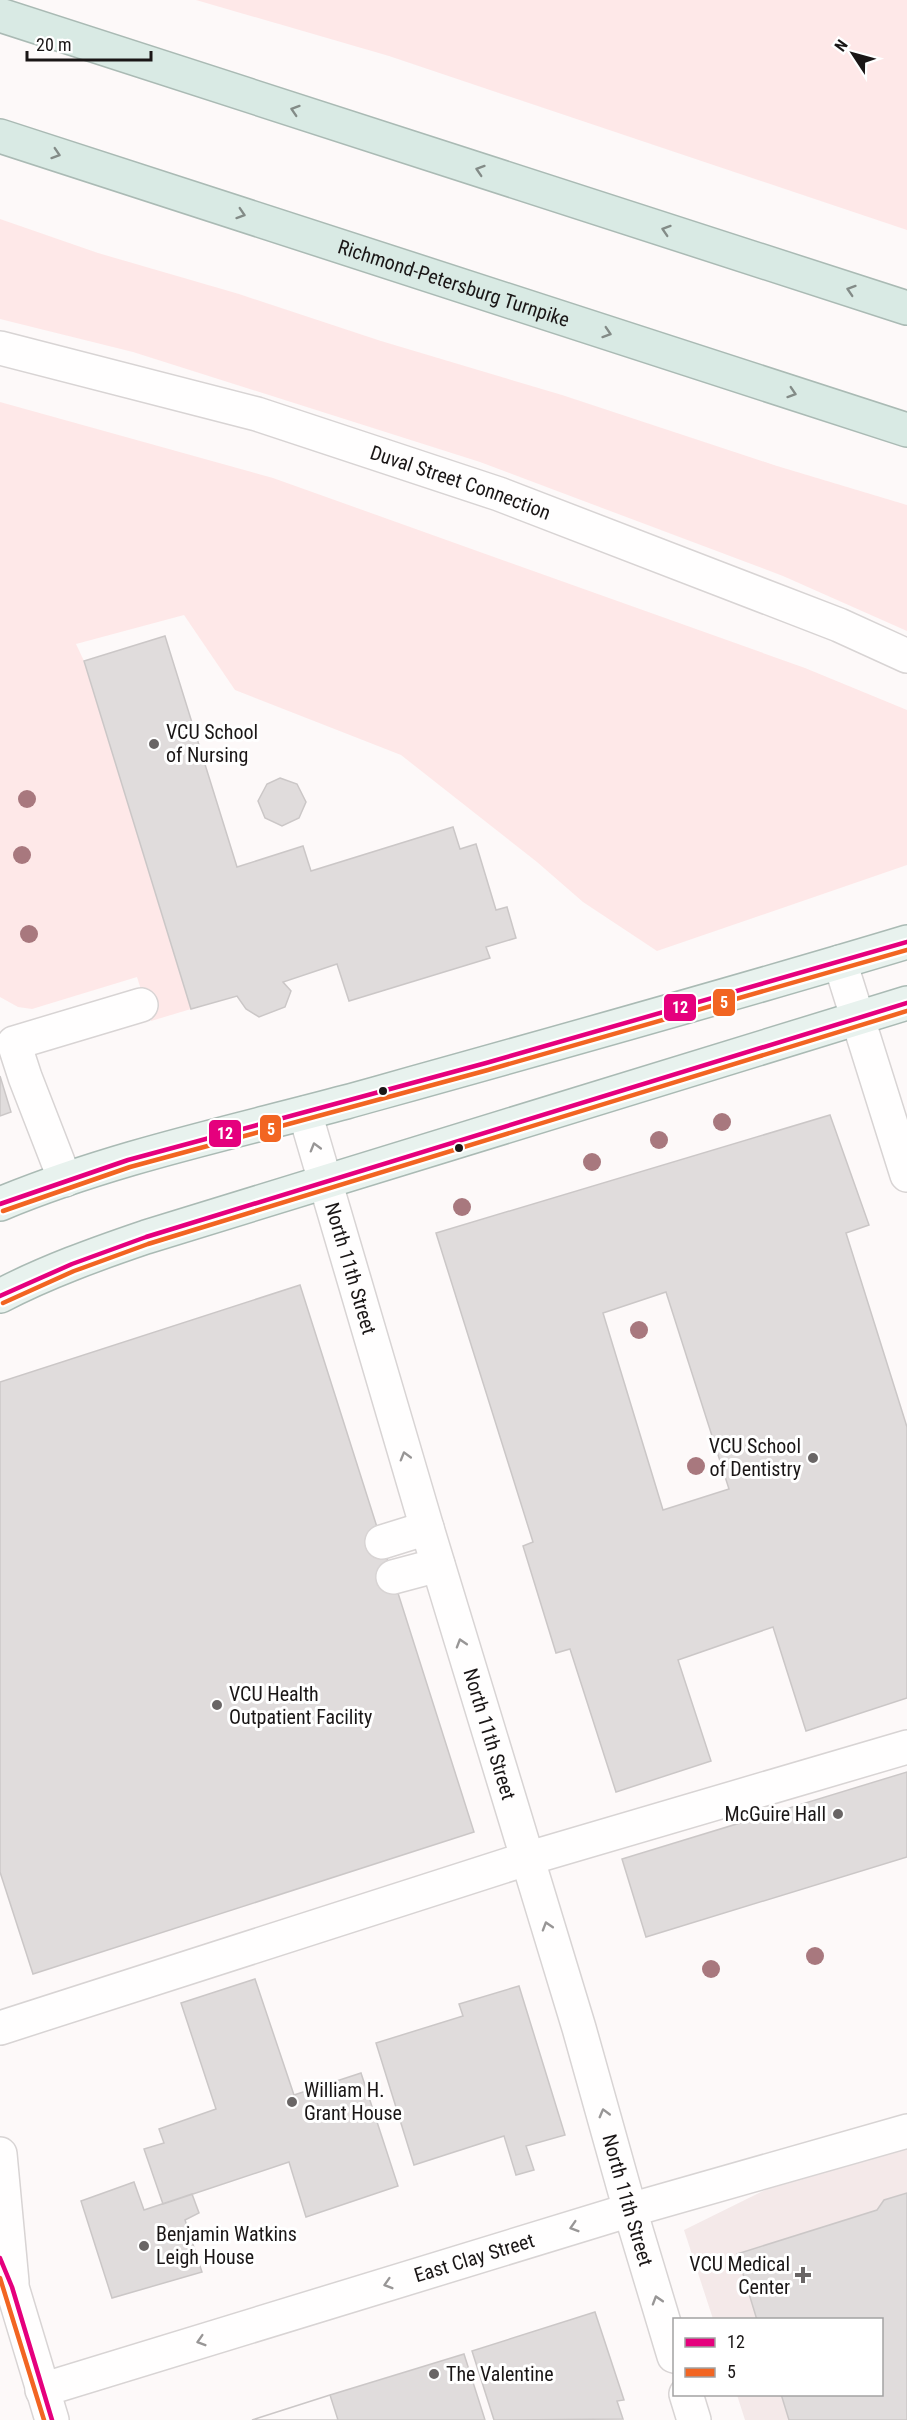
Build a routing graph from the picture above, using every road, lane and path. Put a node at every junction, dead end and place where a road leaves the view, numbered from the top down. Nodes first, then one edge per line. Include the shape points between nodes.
1 (0, 15) edge
2 (0, 136) edge
3 (907, 308) edge
4 (0, 348) edge
5 (907, 430) edge
6 (907, 656) edge
7 (907, 942) edge
8 (840, 962) junction
9 (907, 1002) edge
10 (141, 1005) dead end
11 (858, 1018) junction
12 (305, 1113) junction
13 (907, 1175) edge
14 (65, 1180) junction
15 (325, 1182) junction
16 (0, 1204) edge
17 (0, 1296) edge
18 (427, 1528) junction
19 (382, 1542) dead end
20 (438, 1565) junction
21 (393, 1577) dead end
22 (907, 1748) edge
23 (526, 1860) junction
24 (0, 2028) edge
25 (907, 2132) edge
26 (0, 2154) edge
27 (630, 2210) junction
28 (4, 2279) edge
29 (673, 2350) edge
30 (687, 2396) edge
31 (47, 2405) edge
32 (694, 2420) edge

3 -> 1 highway
2 -> 5 highway, Richmond-Petersburg Turnpike
4 - 6 street, Duval Street Connection via 256,414 499,494 839,625
7 - 8 main road
8 - 11 street
8 - 12 main road
9 - 11 main road
10 - 14 street via 14,1043
11 - 13 street
11 - 15 main road
12 - 14 main road
15 -> 12 street, North 11th Street
14 - 16 main road
15 - 17 main road via 106,1251
18 -> 15 street, North 11th Street
18 - 19 street
18 - 20 street, North 11th Street
20 - 21 street
23 -> 20 street, North 11th Street
22 - 23 street
23 - 24 street
27 -> 23 street, North 11th Street
25 - 27 street, East Clay Street
26 - 28 street
29 -> 27 street, North 11th Street
27 -> 31 street, East Clay Street
28 - 31 street
30 - 32 street

